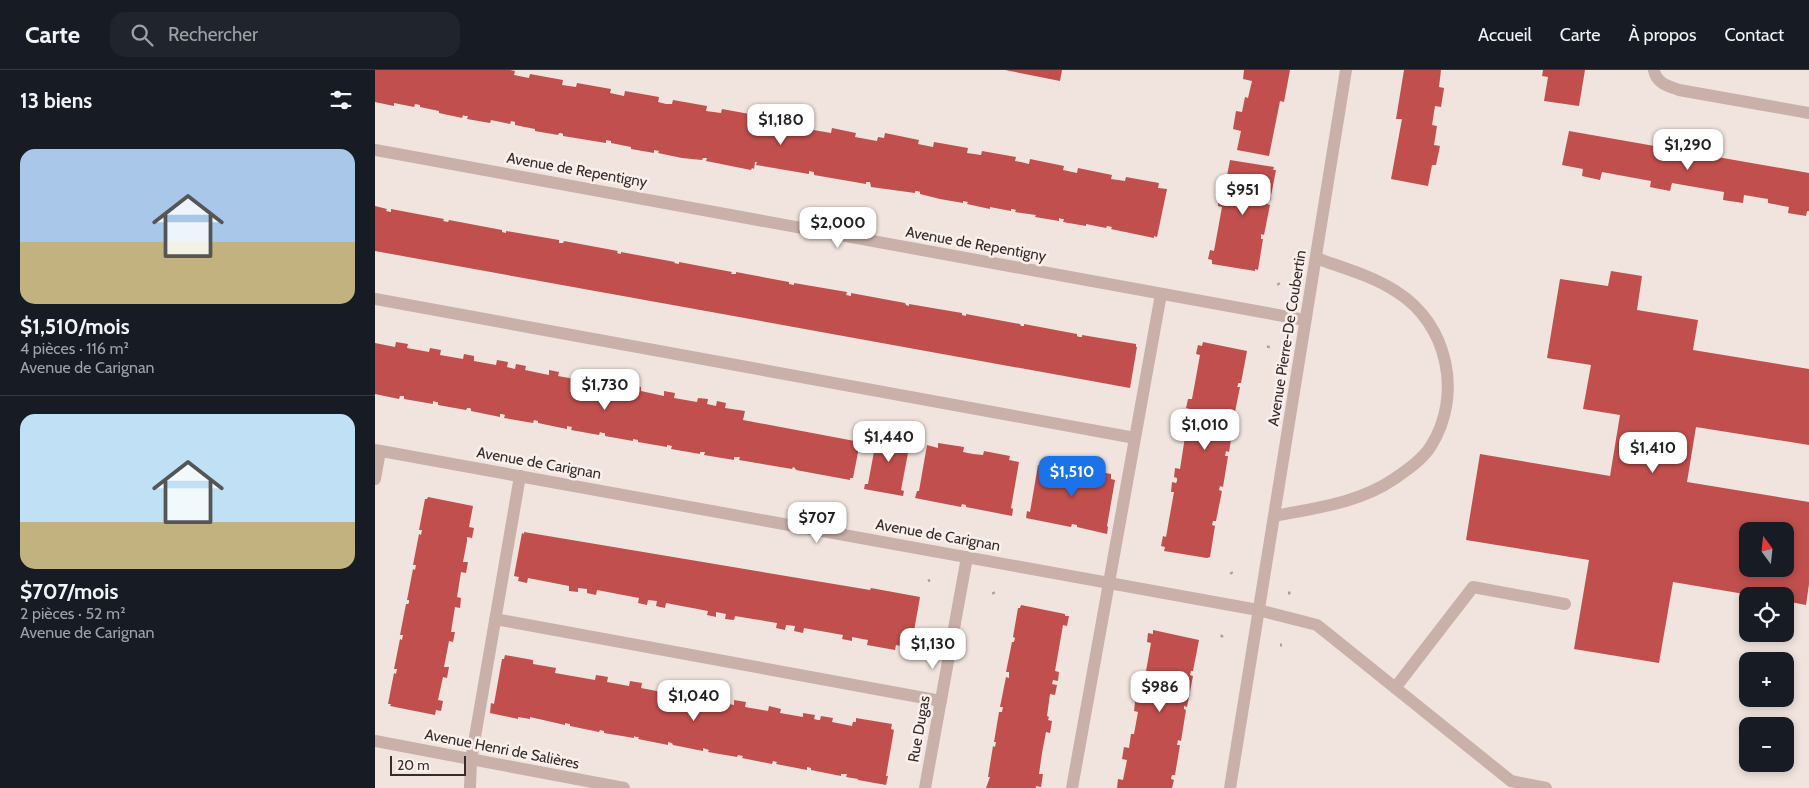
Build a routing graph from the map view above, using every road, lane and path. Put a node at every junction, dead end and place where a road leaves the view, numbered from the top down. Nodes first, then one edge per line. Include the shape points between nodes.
1 (1346, 70) edge
2 (1654, 70) edge
3 (1809, 114) edge
4 (375, 150) edge
5 (1316, 258) junction
6 (1161, 294) junction
7 (375, 300) edge
8 (1305, 320) junction
9 (1135, 438) junction
10 (378, 450) edge
11 (520, 476) junction
12 (375, 479) edge
13 (1275, 516) junction
14 (967, 557) junction
15 (1109, 583) junction
16 (1565, 604) dead end
17 (1258, 610) junction
18 (495, 619) junction
19 (1395, 688) junction
20 (941, 701) junction
21 (375, 741) edge
22 (471, 760) junction
23 (470, 788) edge
24 (623, 788) edge
25 (925, 788) edge
26 (1072, 788) edge
27 (1230, 788) edge
28 (1546, 788) edge

1 - 5 street, Avenue Pierre-De Coubertin
2 - 3 street via 1655,76 1665,85 1679,90
4 - 6 street, Avenue de Repentigny
5 - 8 street, Avenue Pierre-De Coubertin
5 - 13 street via 1391,288 1422,313 1443,351 1448,377 1447,403 1430,447 1393,480 1372,492 1337,503
6 - 8 street, Avenue de Repentigny
6 - 9 street
7 - 9 street
8 - 13 street, Avenue Pierre-De Coubertin
9 - 15 street
10 - 11 street, Avenue de Carignan
10 - 12 street
11 - 14 street, Avenue de Carignan
11 - 18 street
13 - 17 street, Avenue Pierre-De Coubertin
14 - 15 street, Avenue de Carignan
14 - 20 street, Rue Dugas
15 - 17 street, Avenue de Carignan
15 - 26 street
16 - 19 street via 1473,587
17 - 19 street, Avenue de Carignan via 1317,625
17 - 27 street, Avenue Pierre-De Coubertin
18 - 20 street
18 - 22 street
19 - 28 street, Avenue de Carignan via 1511,781
20 - 25 street, Rue Dugas
21 - 22 street, Avenue Henri de Salières
22 - 23 street
22 - 24 street, Avenue Henri de Salières

